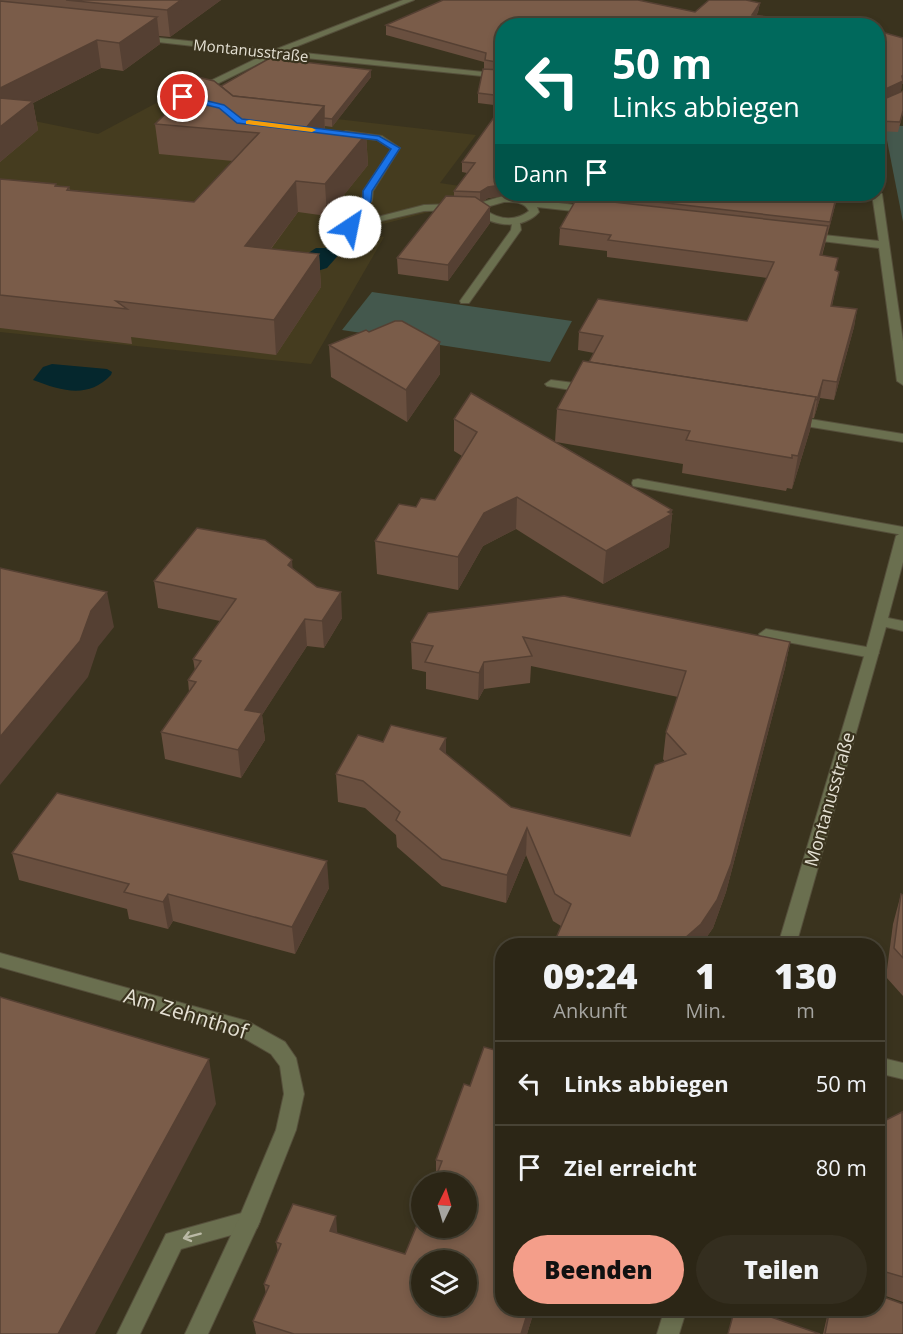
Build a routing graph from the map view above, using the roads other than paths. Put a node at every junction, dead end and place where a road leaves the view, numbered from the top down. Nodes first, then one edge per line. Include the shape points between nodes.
1 (410, 0) edge
2 (130, 37) edge
3 (273, 52) junction
4 (495, 75) edge
5 (183, 97) junction
6 (202, 102) edge
7 (172, 103) dead end
8 (332, 132) edge
9 (495, 200) edge
10 (516, 201) edge
11 (878, 201) edge
12 (528, 203) junction
13 (482, 208) junction
14 (599, 211) edge
15 (516, 220) junction
16 (789, 234) edge
17 (884, 245) junction
18 (465, 301) dead end
19 (903, 381) edge
20 (550, 384) dead end
21 (598, 391) edge
22 (774, 418) edge
23 (903, 438) edge
24 (638, 483) dead end
25 (903, 533) edge
26 (881, 621) junction
27 (903, 626) edge
28 (766, 634) dead end
29 (872, 653) junction
30 (789, 938) edge
31 (0, 960) edge
32 (885, 1067) edge
33 (903, 1071) edge
34 (249, 1221) junction
35 (674, 1316) edge
36 (128, 1334) edge
37 (196, 1334) edge
38 (668, 1334) edge

1 - 3 street
2 - 3 street, Montanusstraße
3 - 4 street, Montanusstraße
3 - 5 street
5 - 6 street
5 - 7 street
8 - 13 street via 379,138 396,148 350,227 436,206
9 - 13 street
10 - 12 street
11 - 17 street
12 - 14 street
12 - 15 street via 534,212
13 - 15 street via 492,218
15 - 18 street via 516,230
16 - 17 street
17 - 19 street
20 - 21 street
22 - 23 street
24 - 25 street
25 - 26 street, Montanusstraße
26 - 27 street
26 - 29 street, Montanusstraße
28 - 29 street
29 - 30 street, Montanusstraße
31 - 34 street, Am Zehnthof via 240,1027 278,1048 289,1064 294,1084 292,1106 278,1153
32 - 33 street
34 -> 36 street via 174,1241
34 - 37 street, Am Zehnthof
35 - 38 street

